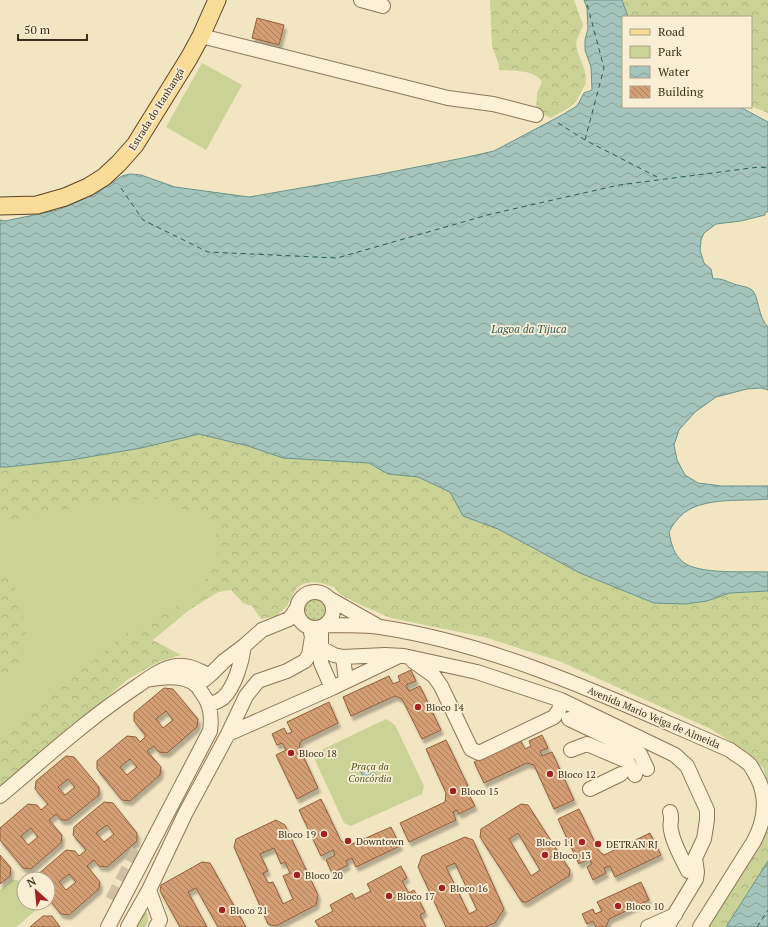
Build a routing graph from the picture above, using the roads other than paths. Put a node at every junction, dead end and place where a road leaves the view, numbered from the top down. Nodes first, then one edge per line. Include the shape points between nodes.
1 (217, 0) edge
2 (361, 0) edge
3 (383, 6) dead end
4 (201, 36) junction
5 (536, 116) dead end
6 (0, 206) edge
7 (330, 599) junction
8 (296, 608) junction
9 (280, 623) junction
10 (315, 626) junction
11 (378, 627) junction
12 (244, 646) junction
13 (321, 648) junction
14 (343, 656) junction
15 (403, 657) junction
16 (211, 674) junction
17 (146, 680) junction
18 (346, 681) junction
19 (332, 688) junction
20 (199, 689) junction
21 (561, 700) junction
22 (209, 705) junction
23 (569, 719) dead end
24 (228, 734) junction
25 (571, 750) dead end
26 (621, 774) dead end
27 (590, 789) dead end
28 (0, 796) edge
29 (169, 811) junction
30 (670, 812) dead end
31 (139, 848) tunnel mouth
32 (688, 871) dead end
33 (149, 890) junction
34 (112, 900) tunnel mouth
35 (675, 915) junction
36 (98, 927) edge
37 (108, 927) edge
38 (128, 927) edge
39 (156, 927) edge
40 (648, 927) edge
41 (668, 927) edge
42 (700, 927) edge

1 - 4 main road, Estrada do Itanhangá
2 - 3 street
4 - 5 street via 448,98 493,104
4 - 6 main road, Estrada do Itanhangá via 135,145 120,163 88,187 65,197 37,205
7 - 8 street via 326,594 313,591 302,596
7 - 10 street via 334,610 333,616
7 - 11 street, Avenida Mario Veiga de Almeida
8 - 9 street via 289,619
8 - 10 street via 298,618
9 - 10 street, Avenida Mario Veiga de Almeida
9 - 12 street via 262,630
10 - 11 street, Avenida Mario Veiga de Almeida
10 - 13 street
10 - 24 street via 309,655 305,661 258,681 246,696
11 - 42 street, Avenida Mario Veiga de Almeida via 431,637 531,666 730,750 750,766 762,786 764,816 761,828
12 - 16 street via 224,660
12 - 22 street via 242,660 231,687 224,697
13 - 14 street via 334,655
13 - 19 street via 322,662
14 - 15 street
14 - 18 street
15 - 18 street
15 - 21 street via 477,672
15 - 21 street via 434,676 471,749 475,752 479,753 554,717
16 - 17 street via 177,666
16 - 20 street
17 - 20 street via 173,677 185,679 197,685
17 - 28 street via 105,709
18 - 19 street
19 - 24 street
20 - 22 street
21 - 35 street via 675,755 687,766 707,810 707,820 704,839 696,858 696,879
22 - 29 street via 212,718 210,731
23 - 25 street via 640,754 641,772 627,762 587,744
24 - 33 street via 185,814
26 - 27 street
29 - 31 street via 150,826
29 - 37 street
30 - 32 street via 672,836
33 - 38 street
33 - 39 street via 159,914 160,920
34 - 36 street
35 - 40 street
35 - 41 street

